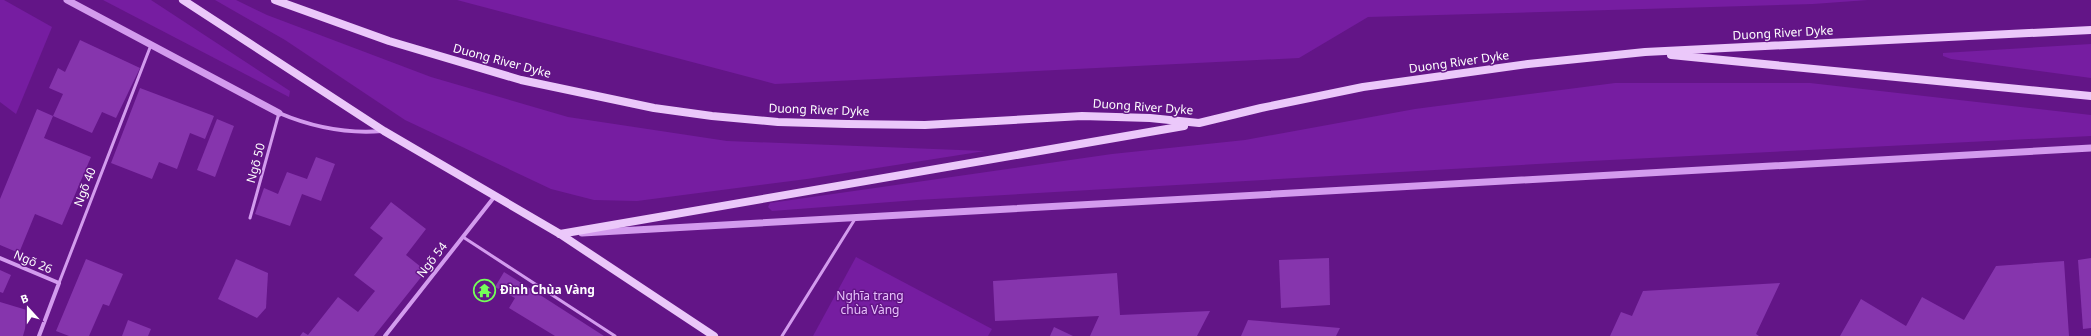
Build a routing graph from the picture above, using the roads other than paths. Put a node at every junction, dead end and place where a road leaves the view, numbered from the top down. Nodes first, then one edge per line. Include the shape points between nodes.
1 (68, 0) edge
2 (183, 0) edge
3 (275, 0) edge
4 (2091, 30) edge
5 (151, 45) junction
6 (1645, 52) junction
7 (2091, 96) edge
8 (279, 113) junction
9 (1199, 123) junction
10 (384, 131) junction
11 (2091, 148) edge
12 (495, 196) junction
13 (250, 218) dead end
14 (856, 218) junction
15 (560, 234) junction
16 (463, 237) junction
17 (0, 258) edge
18 (59, 283) junction
19 (39, 336) edge
20 (385, 336) edge
21 (615, 336) edge
22 (714, 336) edge
23 (782, 336) edge

1 - 5 street
2 - 10 main road
3 - 9 main road, Duong River Dyke via 389,41 521,80 654,108 705,115 778,122 847,124 925,125 1082,116 1150,118
4 - 6 main road, Duong River Dyke
5 - 8 street
5 - 18 lane, Ngõ 40
6 - 7 main road
6 - 9 main road, Duong River Dyke via 1528,64 1363,87
8 - 10 street via 334,130
8 - 13 lane, Ngõ 50
9 - 15 main road
10 - 12 main road
11 - 14 street
12 - 15 main road
12 - 16 street, Ngõ 54
14 - 15 street
14 - 23 lane
15 - 22 main road
16 - 20 street, Ngõ 54
16 - 21 lane
17 - 18 street, Ngõ 26
18 - 19 street, Ngõ 40

